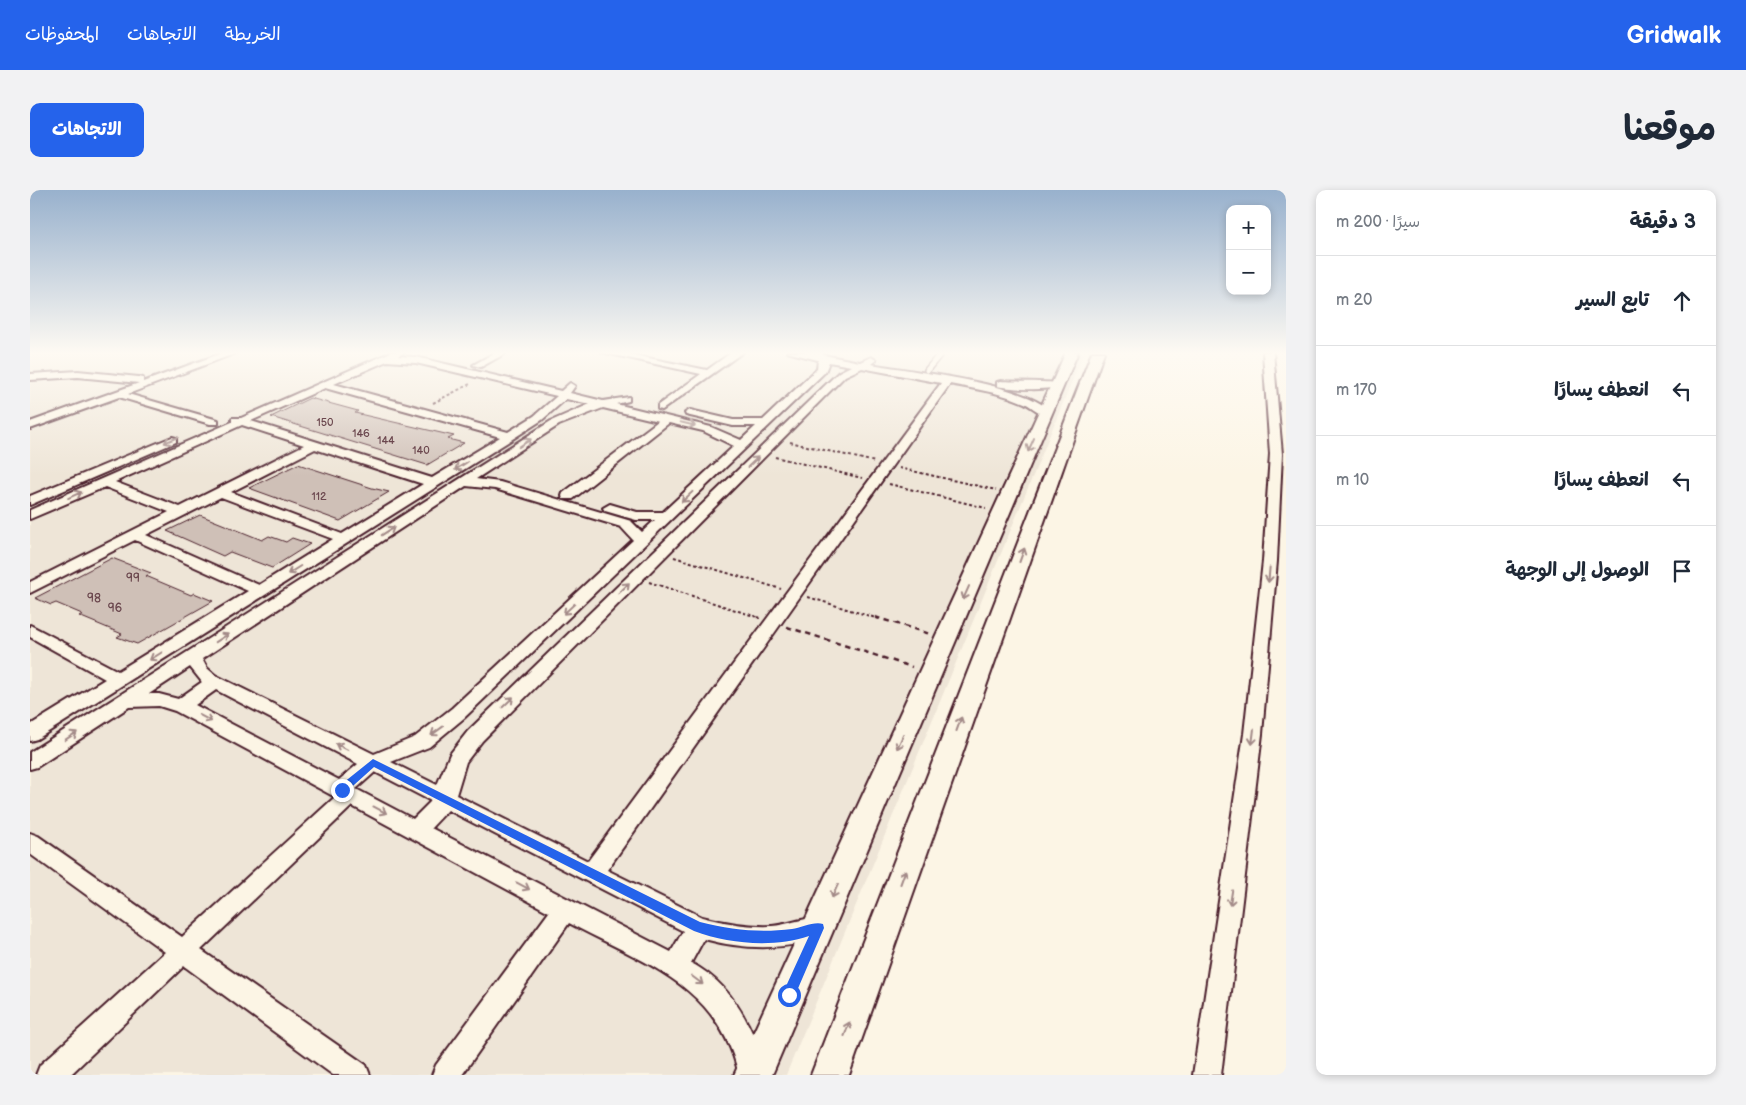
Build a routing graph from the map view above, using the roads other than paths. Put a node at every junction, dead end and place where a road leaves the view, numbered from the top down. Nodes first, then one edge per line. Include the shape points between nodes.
1 (284, 393) edge
2 (306, 393) edge
3 (356, 393) edge
4 (564, 393) edge
5 (575, 393) edge
6 (588, 393) edge
7 (681, 393) edge
8 (792, 393) edge
9 (828, 393) edge
10 (938, 393) edge
11 (1015, 393) edge
12 (1054, 393) edge
13 (1082, 393) edge
14 (1271, 393) edge
15 (118, 394) joint
16 (625, 399) junction
17 (603, 404) junction
18 (662, 407) junction
19 (1046, 412) junction
20 (545, 414) junction
21 (225, 417) junction
22 (564, 418) junction
23 (667, 419) junction
24 (718, 420) junction
25 (214, 422) junction
26 (240, 422) junction
27 (766, 423) junction
28 (30, 426) edge
29 (707, 429) junction
30 (510, 436) junction
31 (313, 445) junction
32 (742, 446) junction
33 (487, 467) junction
34 (710, 476) junction
35 (104, 482) junction
36 (464, 482) junction
37 (502, 482) junction
38 (732, 482) junction
39 (434, 483) junction
40 (220, 492) junction
41 (1010, 493) junction
42 (568, 496) junction
43 (1042, 500) junction
44 (30, 501) edge
45 (180, 512) junction
46 (30, 515) edge
47 (667, 516) junction
48 (631, 520) junction
49 (135, 534) junction
50 (343, 540) junction
51 (641, 541) junction
52 (362, 548) junction
53 (316, 556) junction
54 (336, 564) junction
55 (30, 588) edge
56 (261, 590) junction
57 (30, 630) edge
58 (193, 657) junction
59 (119, 679) junction
60 (215, 682) junction
61 (125, 701) junction
62 (181, 706) junction
63 (458, 714) junction
64 (485, 725) junction
65 (30, 734) edge
66 (30, 762) edge
67 (373, 762) junction
68 (346, 793) junction
69 (445, 799) junction
70 (416, 830) junction
71 (30, 842) edge
72 (592, 873) junction
73 (566, 908) junction
74 (698, 927) junction
75 (818, 928) junction
76 (183, 951) junction
77 (676, 967) junction
78 (50, 1075) edge
79 (356, 1075) edge
80 (446, 1075) edge
81 (753, 1075) edge
82 (830, 1075) edge
83 (1208, 1075) edge

1 - 21 street
2 - 26 street
3 - 30 street
4 - 20 street
5 - 17 street
6 - 16 street
7 - 18 street
8 - 27 street
38 -> 9 street
10 - 72 street
11 - 19 street
12 - 19 street
13 - 43 street
14 -> 83 street via 1276,454 1270,571 1253,734
15 - 25 street
15 - 28 street
16 - 17 street
16 - 18 street
17 - 22 street
17 - 23 street
18 - 24 street
19 -> 41 street
20 - 22 street
20 - 30 street
21 - 25 street
21 - 26 street
33 -> 22 street
23 -> 29 street
23 - 42 street
24 - 27 street
24 - 29 street
25 -> 44 street
26 - 31 street
26 - 35 street
27 - 32 street
29 - 32 street
30 -> 39 street
31 - 39 street
31 - 40 street
32 - 34 street
33 - 36 street
33 - 37 street
34 - 38 street
34 -> 47 street
35 - 45 street
46 -> 35 street
36 - 37 street
52 -> 36 street
37 - 42 street
37 - 48 street
64 -> 38 street
39 - 50 street
40 - 45 street
40 - 50 street
41 - 43 street
41 -> 75 street
42 - 48 street
82 -> 43 street
45 - 49 street
47 - 48 street
47 - 51 street
48 - 51 street
49 - 55 street
49 - 56 street
50 - 52 street
50 - 53 street
51 -> 63 street
52 - 54 street
53 - 54 street
53 -> 56 street
58 -> 54 street
56 -> 59 street
57 - 59 street
58 - 60 street via 200,671
58 - 61 street
59 - 65 street
60 - 62 street
67 -> 60 street
61 - 62 street via 159,700
66 -> 61 street
62 -> 68 street
63 - 64 street
63 -> 67 street via 422,742
64 - 69 street via 458,759
67 - 68 street
67 - 69 street
68 -> 70 street
68 - 76 street
69 - 70 street
69 - 72 street
70 -> 73 street
71 - 76 street
72 - 74 street
73 - 77 street
73 - 80 street
74 - 75 street via 732,936 768,938
74 - 77 street
75 - 81 street
76 - 78 street
76 - 79 street
77 -> 81 street via 703,984 726,1009 743,1040

